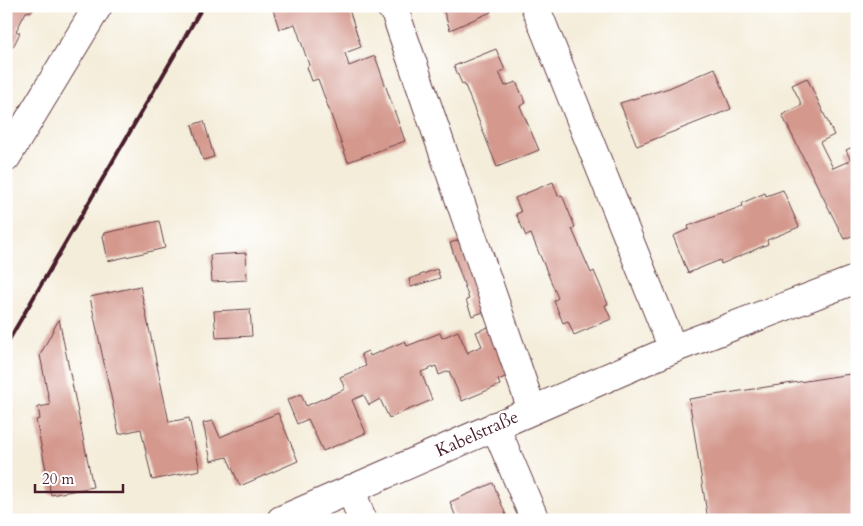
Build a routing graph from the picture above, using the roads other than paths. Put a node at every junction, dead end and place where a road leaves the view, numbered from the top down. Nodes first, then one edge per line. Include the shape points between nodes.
1 (98, 6) edge
2 (390, 6) edge
3 (535, 6) edge
4 (6, 158) edge
5 (857, 279) edge
6 (673, 349) junction
7 (532, 410) junction
8 (495, 426) junction
9 (351, 489) junction
10 (281, 520) edge
11 (362, 520) edge
12 (535, 520) edge

1 - 4 street
2 - 7 street via 395,12 433,120
3 - 6 street
5 - 6 street, Kabelstraße
6 - 7 street, Kabelstraße
7 - 8 street, Kabelstraße
8 - 9 street, Kabelstraße
8 - 12 street
9 - 10 street, Kabelstraße
9 - 11 street

